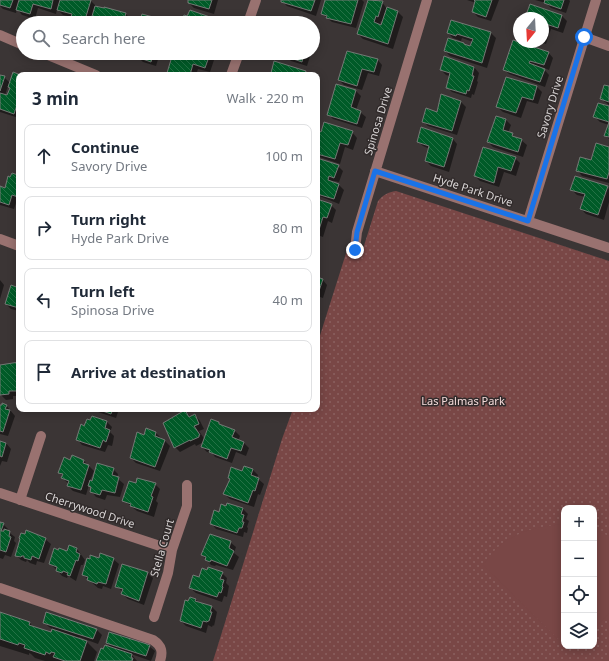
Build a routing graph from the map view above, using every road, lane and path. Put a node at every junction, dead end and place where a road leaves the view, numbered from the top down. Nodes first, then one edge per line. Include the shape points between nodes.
1 (256, 0) edge
2 (427, 0) edge
3 (596, 0) edge
4 (250, 16) edge
5 (0, 35) edge
6 (584, 37) junction
7 (16, 42) edge
8 (609, 46) edge
9 (60, 60) edge
10 (236, 60) edge
11 (89, 72) edge
12 (233, 72) edge
13 (375, 171) junction
14 (528, 221) junction
15 (0, 239) edge
16 (16, 245) edge
17 (609, 248) edge
18 (355, 250) dead end
19 (40, 436) dead end
20 (187, 485) dead end
21 (0, 493) edge
22 (20, 500) junction
23 (172, 550) junction
24 (0, 588) edge
25 (154, 617) dead end
26 (160, 661) edge

1 - 4 street
2 - 13 street, Spinosa Drive
3 - 6 street, Savory Drive
5 - 7 street
6 - 8 street
6 - 14 street, Savory Drive
9 - 11 street
10 - 12 street
13 - 14 street, Hyde Park Drive
13 - 18 street, Spinosa Drive via 357,232
14 - 17 street, Hyde Park Drive
15 - 16 street
19 - 22 street
20 - 23 street, Stella Court via 187,506
21 - 22 street, Cherrywood Drive
22 - 23 street, Cherrywood Drive
23 - 25 street, Stella Court via 168,573
24 - 26 street via 154,640 161,648

